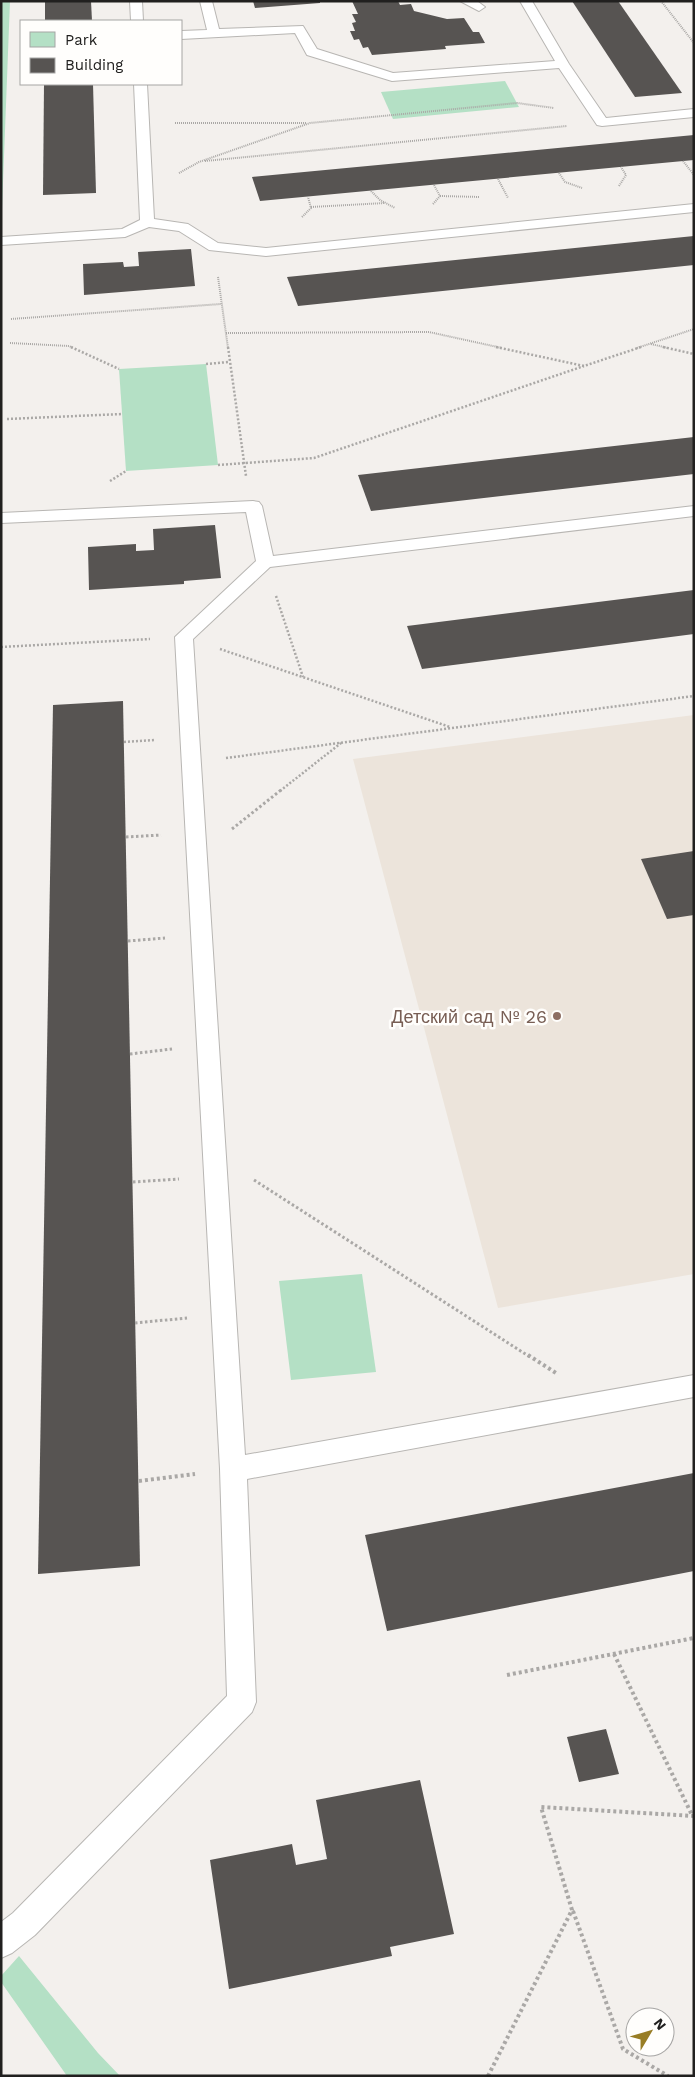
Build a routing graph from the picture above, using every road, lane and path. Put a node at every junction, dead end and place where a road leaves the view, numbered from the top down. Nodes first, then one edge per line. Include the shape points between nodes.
1 (136, 1) edge
2 (206, 1) edge
3 (466, 1) edge
4 (526, 1) edge
5 (661, 1) edge
6 (479, 7) dead end
7 (137, 20) edge
8 (214, 33) junction
9 (182, 35) edge
10 (694, 43) edge
11 (563, 64) junction
12 (140, 85) edge
13 (517, 103) dead end
14 (694, 114) edge
15 (142, 122) junction
16 (602, 122) junction
17 (310, 123) junction
18 (683, 161) dead end
19 (694, 175) edge
20 (385, 203) dead end
21 (311, 207) dead end
22 (694, 208) edge
23 (147, 222) junction
24 (1, 241) edge
25 (214, 247) junction
26 (222, 304) junction
27 (11, 319) dead end
28 (694, 329) edge
29 (226, 334) junction
30 (10, 342) dead end
31 (650, 344) junction
32 (694, 354) edge
33 (229, 362) junction
34 (206, 364) dead end
35 (584, 366) junction
36 (119, 369) dead end
37 (122, 414) dead end
38 (7, 419) dead end
39 (244, 463) junction
40 (218, 465) dead end
41 (253, 506) junction
42 (694, 511) edge
43 (1, 518) edge
44 (265, 562) junction
45 (184, 637) junction
46 (1, 647) edge
47 (303, 677) junction
48 (694, 696) edge
49 (452, 728) junction
50 (341, 742) junction
51 (192, 762) junction
52 (197, 856) junction
53 (216, 1166) junction
54 (132, 1182) dead end
55 (225, 1315) junction
56 (135, 1323) dead end
57 (694, 1386) edge
58 (603, 1402) junction
59 (233, 1469) junction
60 (139, 1481) dead end
61 (694, 1638) edge
62 (614, 1654) junction
63 (507, 1675) dead end
64 (693, 1816) edge
65 (572, 1910) junction
66 (1, 1942) edge
67 (488, 2076) edge
68 (668, 2076) edge

1 - 7 lane
2 - 8 lane
3 - 6 lane
4 - 11 lane
5 - 10 path
8 - 9 lane
8 - 11 lane via 299,28 312,52 392,77
11 - 16 lane
12 - 15 lane
13 - 17 path
14 - 16 lane
15 - 17 path
15 - 23 lane
16 - 17 path via 199,162
18 - 19 path
20 - 21 path
22 - 25 lane via 266,252
23 - 24 lane via 125,233
23 - 25 lane via 183,227
25 - 26 path
26 - 27 path
26 - 29 path
28 - 31 path
29 - 33 path
29 - 35 path via 429,332
30 - 36 path via 69,346
31 - 32 path
31 - 35 path
33 - 34 path
33 - 39 path
35 - 39 path via 314,458
37 - 38 path
39 - 40 path
39 - 41 path
41 - 43 lane
41 - 44 lane
42 - 44 lane
44 - 45 lane
44 - 47 path
45 - 46 path
45 - 47 path
45 - 51 lane
47 - 49 path
48 - 49 path
49 - 50 path
50 - 51 path
50 - 52 path
51 - 52 lane
52 - 53 lane via 211,909
53 - 54 path
53 - 55 lane
53 - 58 path
55 - 56 path
55 - 59 lane
57 - 58 lane
58 - 59 lane
59 - 60 path
59 - 66 lane via 242,1702 24,1924
61 - 62 path
62 - 63 path
62 - 64 path
64 - 65 path via 541,1807
65 - 67 path
65 - 68 path via 623,2049

